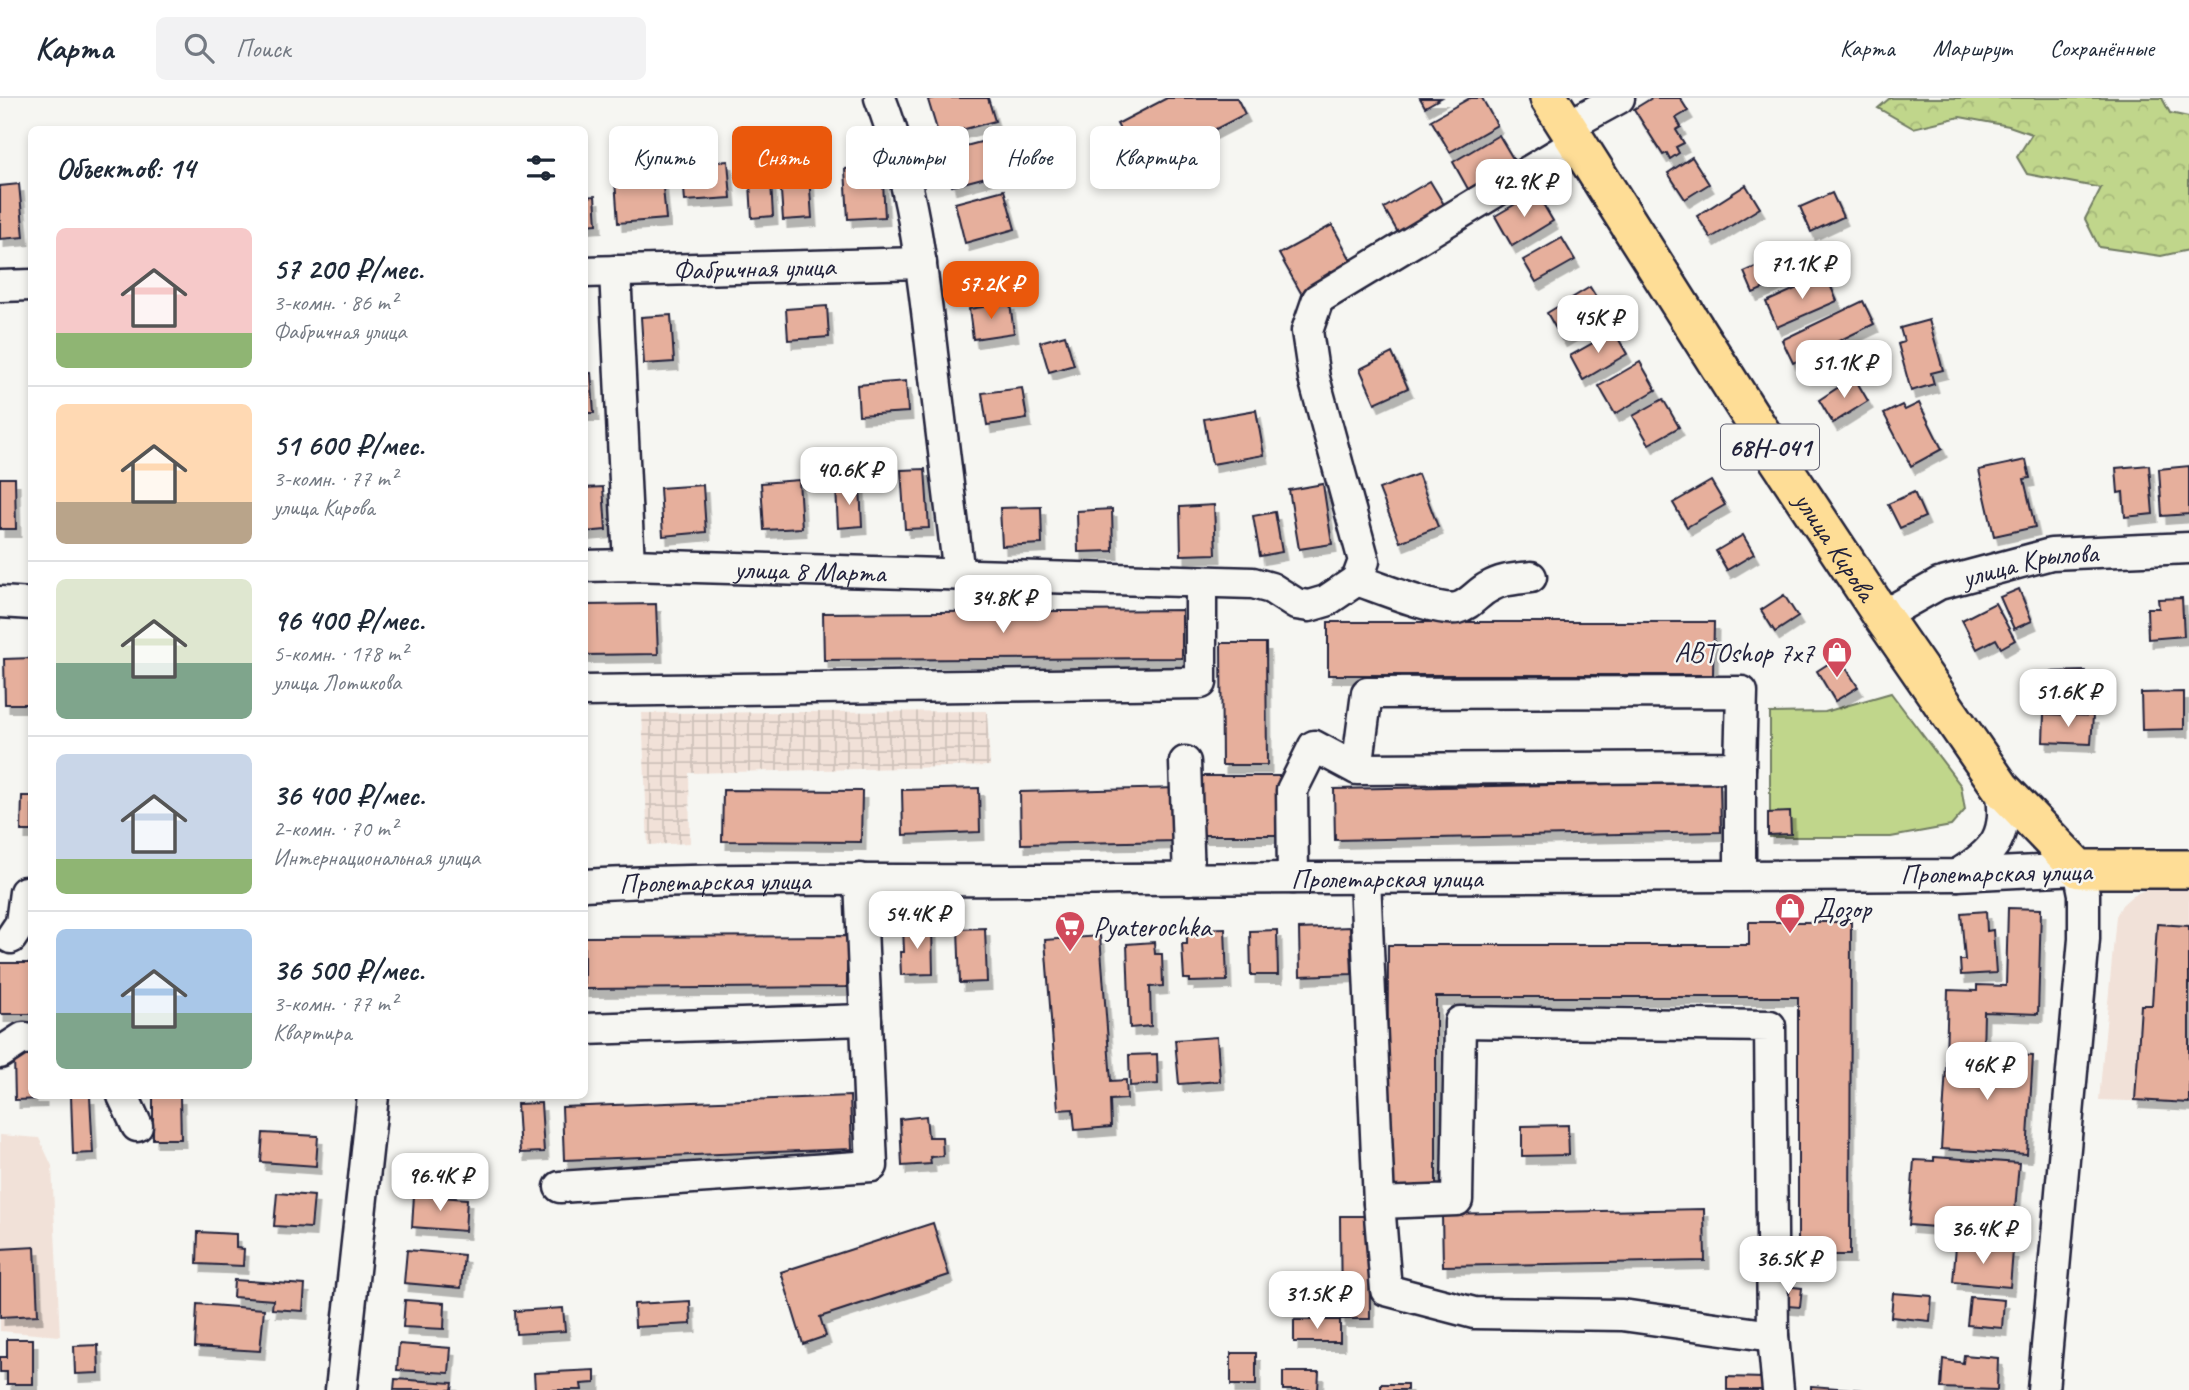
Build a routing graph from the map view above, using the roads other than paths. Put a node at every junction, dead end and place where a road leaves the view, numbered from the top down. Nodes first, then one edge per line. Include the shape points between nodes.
1 (880, 98) edge
2 (1619, 98) edge
3 (1563, 122) edge
4 (921, 263) junction
5 (615, 271) junction
6 (588, 272) edge
7 (28, 285) edge
8 (0, 286) edge
9 (2189, 548) edge
10 (629, 565) junction
11 (588, 566) edge
12 (959, 575) junction
13 (1531, 577) dead end
14 (1357, 580) junction
15 (1201, 582) junction
16 (0, 602) edge
17 (28, 604) edge
18 (1882, 616) junction
19 (588, 691) edge
20 (1185, 762) dead end
21 (1740, 767) junction
22 (1357, 769) junction
23 (2001, 789) junction
24 (2079, 869) junction
25 (2189, 869) edge
26 (1740, 875) junction
27 (1957, 875) junction
28 (1293, 878) junction
29 (1364, 878) junction
30 (860, 879) junction
31 (1189, 879) junction
32 (588, 885) edge
33 (19, 892) edge
34 (11, 939) dead end
35 (866, 1020) junction
36 (588, 1029) edge
37 (28, 1039) edge
38 (0, 1053) edge
39 (124, 1099) edge
40 (373, 1099) edge
41 (137, 1126) dead end
42 (561, 1188) dead end
43 (1379, 1203) junction
44 (1773, 1336) junction
45 (341, 1390) edge
46 (1778, 1390) edge
47 (2043, 1390) edge

1 - 4 street via 912,203
2 - 3 street
3 - 14 street via 1318,299 1307,331 1314,378 1364,561
3 - 18 main road, улица Кирова / 68Н-041
4 - 5 street, Фабричная улица
4 - 12 street
5 - 6 street, Фабричная улица
5 - 10 street
7 - 8 street
9 - 18 street, улица Крылова via 2052,554 1939,584
10 - 11 street, улица 8 Марта
10 - 12 street, улица 8 Марта
12 - 15 street, улица 8 Марта
13 - 14 street via 1501,581 1456,608 1439,607
14 - 15 street, улица 8 Марта via 1326,601 1309,606 1253,583
15 - 19 street via 1202,683
16 - 17 street
18 - 23 main road, улица Кирова / 68Н-041
20 - 31 street
21 - 22 street
21 - 22 street via 1742,692 1367,693
21 - 26 street
22 - 28 street via 1314,746 1292,790
23 - 24 main road, улица Кирова / 68Н-041
23 - 27 street via 2003,829 1980,861
24 - 25 main road, Пролетарская улица
24 - 27 street, Пролетарская улица
24 - 47 street via 2084,939
26 - 27 street, Пролетарская улица
26 - 29 street, Пролетарская улица
28 - 29 street, Пролетарская улица
28 - 31 street, Пролетарская улица
29 - 43 street
30 - 31 street, Пролетарская улица
30 - 32 street, Пролетарская улица
30 - 35 street
33 - 34 street via 21,923
35 - 36 street
35 - 42 street via 872,1166
37 - 38 street
39 - 41 street
40 - 45 street
43 - 44 street via 1386,1290 1474,1313 1622,1315
43 - 44 street via 1458,1200 1460,1022 1770,1026
44 - 46 street

